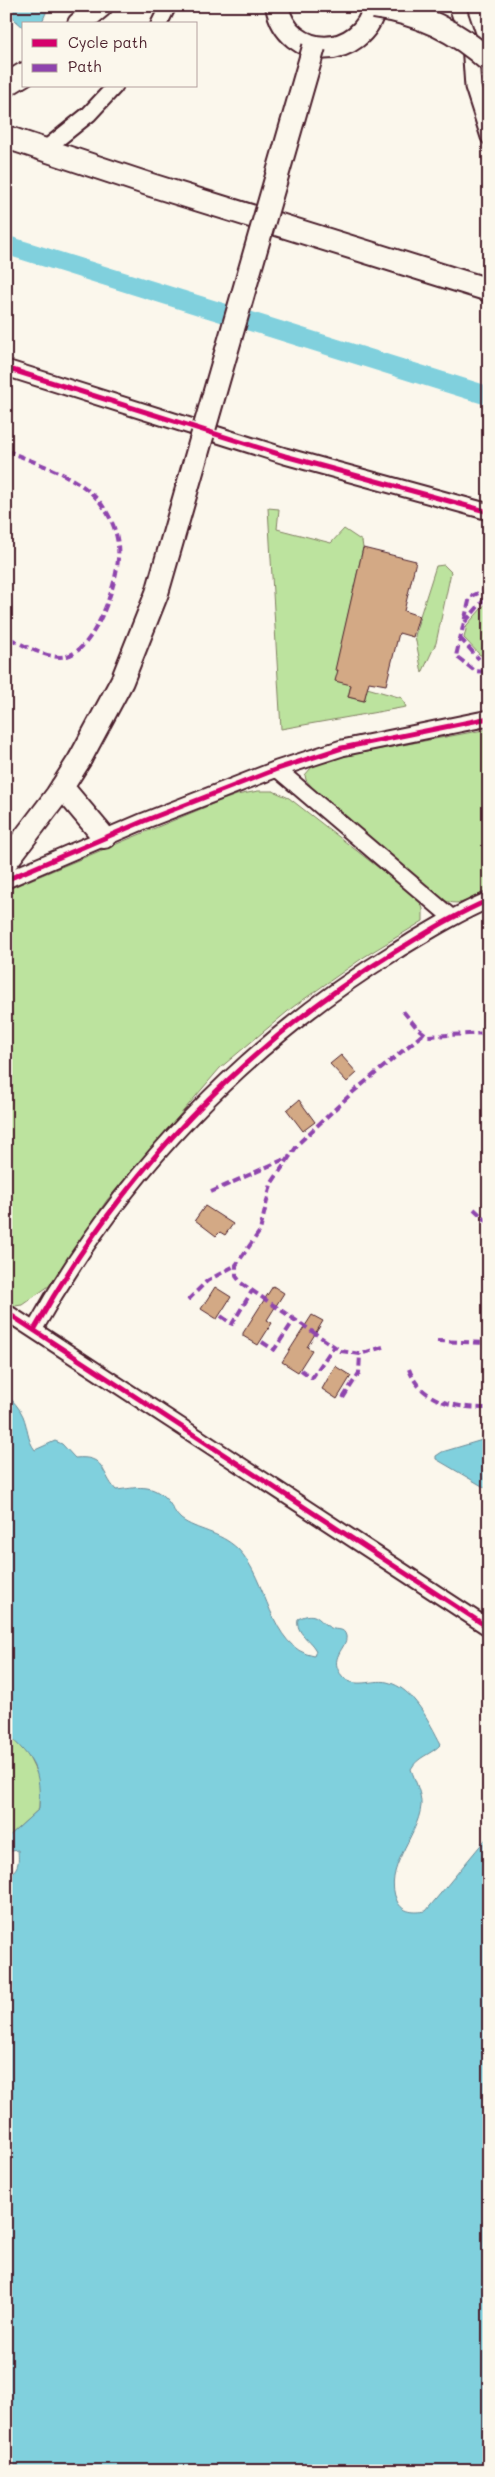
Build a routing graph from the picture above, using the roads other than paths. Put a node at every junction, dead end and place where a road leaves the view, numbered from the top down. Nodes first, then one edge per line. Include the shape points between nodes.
1 (101, 6) edge
2 (168, 6) edge
3 (277, 6) edge
4 (456, 6) edge
5 (374, 7) edge
6 (81, 22) edge
7 (160, 22) edge
8 (314, 47) junction
9 (489, 61) edge
10 (22, 75) edge
11 (6, 85) edge
12 (113, 88) edge
13 (6, 137) edge
14 (489, 137) edge
15 (44, 150) junction
16 (489, 290) edge
17 (6, 368) edge
18 (489, 512) edge
19 (489, 718) edge
20 (277, 769) junction
21 (62, 787) junction
22 (104, 837) junction
23 (6, 862) edge
24 (6, 880) edge
25 (489, 900) edge
26 (452, 918) junction
27 (6, 1312) edge
28 (34, 1330) junction
29 (489, 1628) edge

1 - 6 main road
2 - 7 street
3 - 8 main road via 286,29
4 - 14 street via 470,44 473,87
5 - 8 main road via 371,18 358,37 337,47
5 - 9 main road, bridge via 396,10 439,25
8 - 21 main road, bridge via 157,593 122,680
10 - 11 main road
12 - 15 street via 89,114
13 - 15 main road
15 - 16 main road
17 - 18 street via 285,456
19 - 20 street via 342,748
20 - 22 street
20 - 26 street
21 - 22 main road
21 - 23 main road
22 - 24 street
25 - 26 street
26 - 28 street via 332,993 290,1025 212,1095 141,1172 79,1257
27 - 28 street
28 - 29 street

